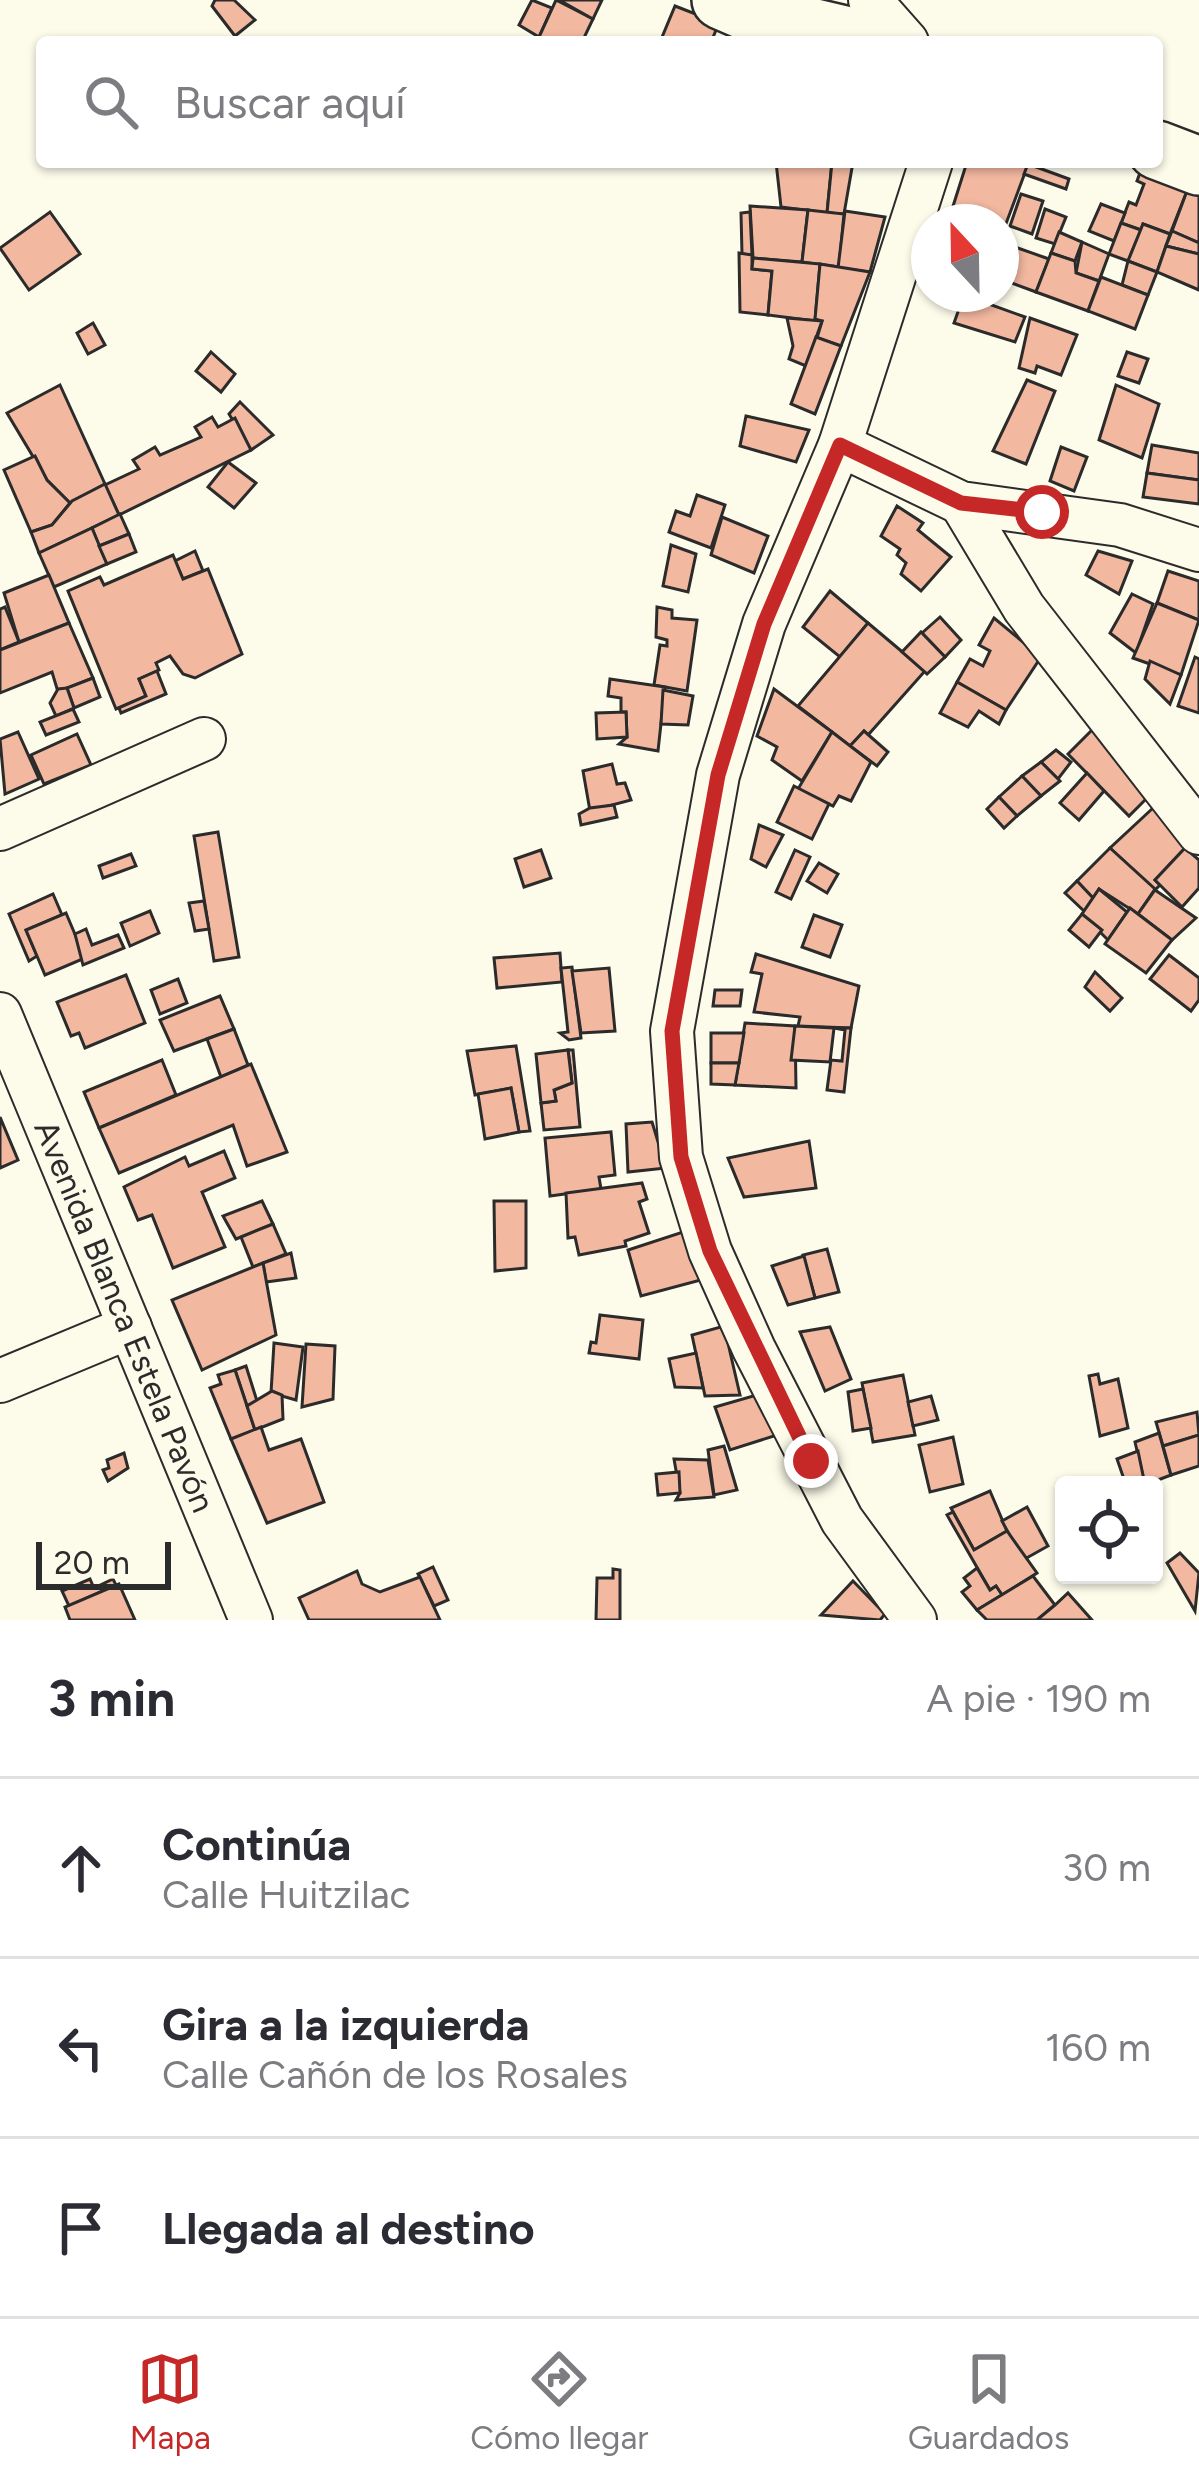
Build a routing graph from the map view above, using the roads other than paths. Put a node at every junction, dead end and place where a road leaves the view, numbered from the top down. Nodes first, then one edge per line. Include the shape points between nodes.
1 (721, 0) edge
2 (870, 0) edge
3 (849, 36) edge
4 (902, 36) edge
5 (1163, 152) edge
6 (1199, 166) edge
7 (929, 168) edge
8 (840, 445) junction
9 (961, 503) junction
10 (1199, 550) edge
11 (204, 739) dead end
12 (0, 829) edge
13 (1199, 833) edge
14 (0, 1014) edge
15 (130, 1327) junction
16 (0, 1381) edge
17 (251, 1620) edge
18 (915, 1620) edge

1 - 3 street
2 - 4 street
5 - 6 street
7 - 8 street
8 - 9 street
8 - 18 street via 764,624 718,775 672,1031 673,1093 681,1157 710,1251 754,1349 842,1520
9 - 10 street via 1120,525
9 - 13 street via 1024,608
11 - 12 street
14 - 15 street, Avenida Blanca Estela Pavón
15 - 16 street
15 - 17 street, Avenida Blanca Estela Pavón

